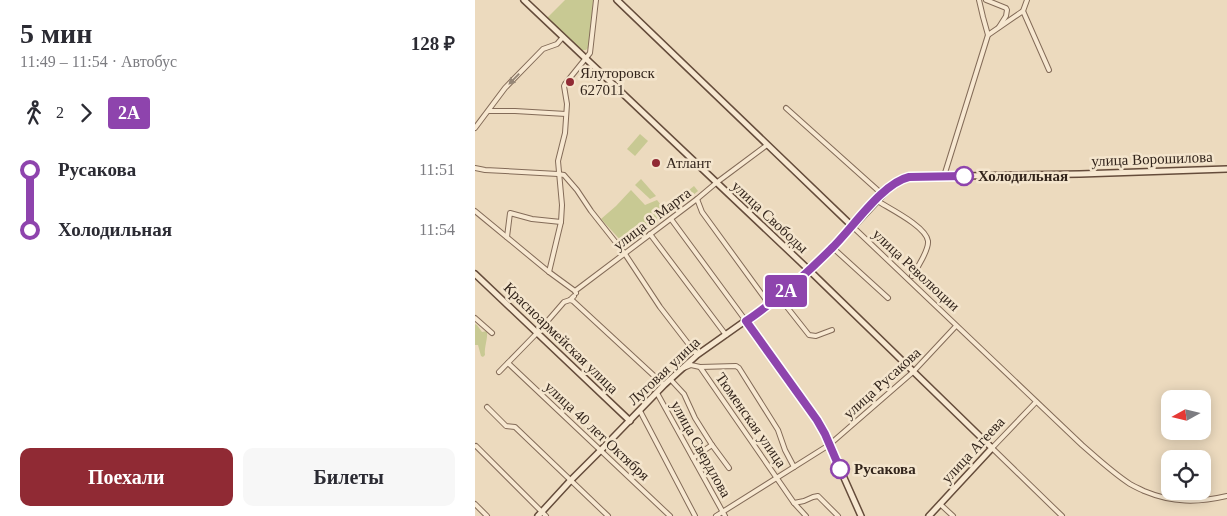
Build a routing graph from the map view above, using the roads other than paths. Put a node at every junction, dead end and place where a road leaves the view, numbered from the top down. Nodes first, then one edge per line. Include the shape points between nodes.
1 (524, 0) edge
2 (596, 0) edge
3 (617, 0) edge
4 (979, 0) edge
5 (986, 0) edge
6 (1027, 0) edge
7 (1023, 11) junction
8 (996, 30) junction
9 (988, 35) junction
10 (563, 37) junction
11 (586, 59) junction
12 (1049, 70) dead end
13 (786, 108) dead end
14 (489, 111) junction
15 (566, 114) junction
16 (475, 116) edge
17 (481, 121) junction
18 (475, 128) edge
19 (767, 145) junction
20 (475, 168) edge
21 (1227, 169) edge
22 (559, 174) junction
23 (944, 176) junction
24 (716, 183) junction
25 (882, 194) junction
26 (697, 199) junction
27 (876, 200) junction
28 (475, 211) edge
29 (671, 219) junction
30 (561, 222) junction
31 (852, 226) junction
32 (650, 234) junction
33 (507, 237) junction
34 (833, 248) junction
35 (625, 254) junction
36 (809, 270) junction
37 (549, 272) junction
38 (475, 274) edge
39 (912, 276) dead end
40 (575, 293) junction
41 (779, 297) junction
42 (888, 298) dead end
43 (571, 300) junction
44 (769, 304) junction
45 (475, 318) edge
46 (746, 321) junction
47 (956, 326) junction
48 (832, 330) dead end
49 (537, 332) junction
50 (493, 333) dead end
51 (725, 335) junction
52 (697, 355) junction
53 (508, 363) junction
54 (700, 367) junction
55 (682, 369) junction
56 (499, 372) dead end
57 (913, 372) junction
58 (671, 380) junction
59 (664, 385) junction
60 (657, 393) junction
61 (1036, 402) junction
62 (487, 407) dead end
63 (640, 411) junction
64 (629, 421) junction
65 (712, 445) junction
66 (829, 445) junction
67 (476, 446) edge
68 (992, 448) junction
69 (601, 450) junction
70 (693, 458) junction
71 (794, 467) junction
72 (729, 468) dead end
73 (777, 478) junction
74 (571, 480) junction
75 (1227, 496) edge
76 (795, 503) junction
77 (475, 504) edge
78 (940, 504) junction
79 (724, 514) edge
80 (542, 515) edge
81 (487, 516) edge
82 (608, 516) edge
83 (670, 516) edge
84 (695, 516) edge
85 (716, 516) edge
86 (806, 516) edge
87 (838, 516) edge
88 (861, 516) edge
89 (929, 516) edge
90 (953, 516) edge
91 (1061, 516) edge

1 - 10 main road, улица Свободы
2 - 11 street via 590,53
3 - 19 main road, улица Революции
4 - 9 street
5 - 8 street via 1007,10
6 - 7 street
7 - 8 street
7 - 12 street
8 - 9 street
9 - 23 street
10 - 11 main road, улица Свободы
10 -> 14 street via 557,44 543,50 505,88
11 - 15 street via 564,86
11 - 24 main road, улица Свободы
13 - 25 street
14 - 15 street
14 - 17 street
15 - 22 street
16 - 17 street
17 - 18 street
19 - 24 street, улица 8 Марта
19 - 31 main road, улица Революции
20 - 22 street
21 - 23 main road, улица Ворошилова
22 - 30 street via 563,205
22 - 35 street via 565,175
23 - 25 main road, улица Ворошилова via 902,179
24 - 26 street, улица 8 Марта
24 - 36 main road, улица Свободы
25 - 27 main road, Луговая улица
26 - 29 street, улица 8 Марта
26 - 44 street via 702,212
27 - 31 main road, Луговая улица
27 - 39 street via 904,217 927,237 922,258
28 - 33 street
29 - 32 street, улица 8 Марта
29 - 46 street
30 - 33 street via 510,214
30 - 37 street
31 - 34 main road, Луговая улица
31 - 47 street, улица Революции
32 - 35 street, улица 8 Марта
32 - 51 street
33 - 37 street
34 - 36 main road, Луговая улица
34 - 42 street
35 - 40 street, улица 8 Марта
35 - 52 street
36 - 41 main road, Луговая улица
36 - 57 main road, улица Свободы
37 - 40 street
38 - 49 main road, Красноармейская улица
40 - 43 street, улица 8 Марта
41 - 44 main road, Луговая улица
41 - 48 street via 809,335
43 - 49 street, улица 8 Марта via 564,302
43 - 59 street, улица Свердлова
44 - 46 main road, Луговая улица
45 - 50 street
46 - 51 main road, Луговая улица
46 - 66 main road via 817,420
47 - 57 street, улица Русакова
47 - 61 street, улица Революции
49 - 53 street, улица 8 Марта
49 - 64 main road, Красноармейская улица
51 - 52 main road, Луговая улица
52 - 55 main road, Луговая улица
53 - 56 street, улица 8 Марта
53 - 69 street, улица 40 лет Октября
54 - 55 street, Тюменская улица
54 - 71 street via 739,368 778,430
54 - 73 street, Тюменская улица
55 - 58 main road, Луговая улица
57 - 66 street, улица Русакова
57 - 68 main road, улица Свободы
58 - 59 main road, Луговая улица
58 - 65 street via 684,394
59 - 60 main road, Луговая улица
60 - 63 main road, Луговая улица
60 - 70 street, улица Свердлова
61 - 68 street, улица Агеева
61 - 75 street, улица Революции via 1082,446 1132,486 1181,501
62 - 74 street via 506,426 515,427
63 - 64 main road, Луговая улица
63 - 84 street
64 - 69 main road, Луговая улица
65 - 70 street
65 - 72 street
66 - 71 street, улица Русакова
66 - 88 main road
67 - 80 street
68 - 78 main road, улица Агеева
68 - 91 street, улица Свободы
69 - 74 main road, Луговая улица
69 - 83 street, улица 40 лет Октября
70 - 79 street, улица Свердлова
71 - 73 street, улица Русакова
73 - 76 street, Тюменская улица
73 - 79 street, улица Русакова
74 - 80 main road, Луговая улица
74 - 82 street
76 - 86 street, Тюменская улица
76 - 87 street via 818,496
77 - 81 street
78 - 89 main road, улица Агеева
78 - 90 street
79 - 85 street, улица Русакова

